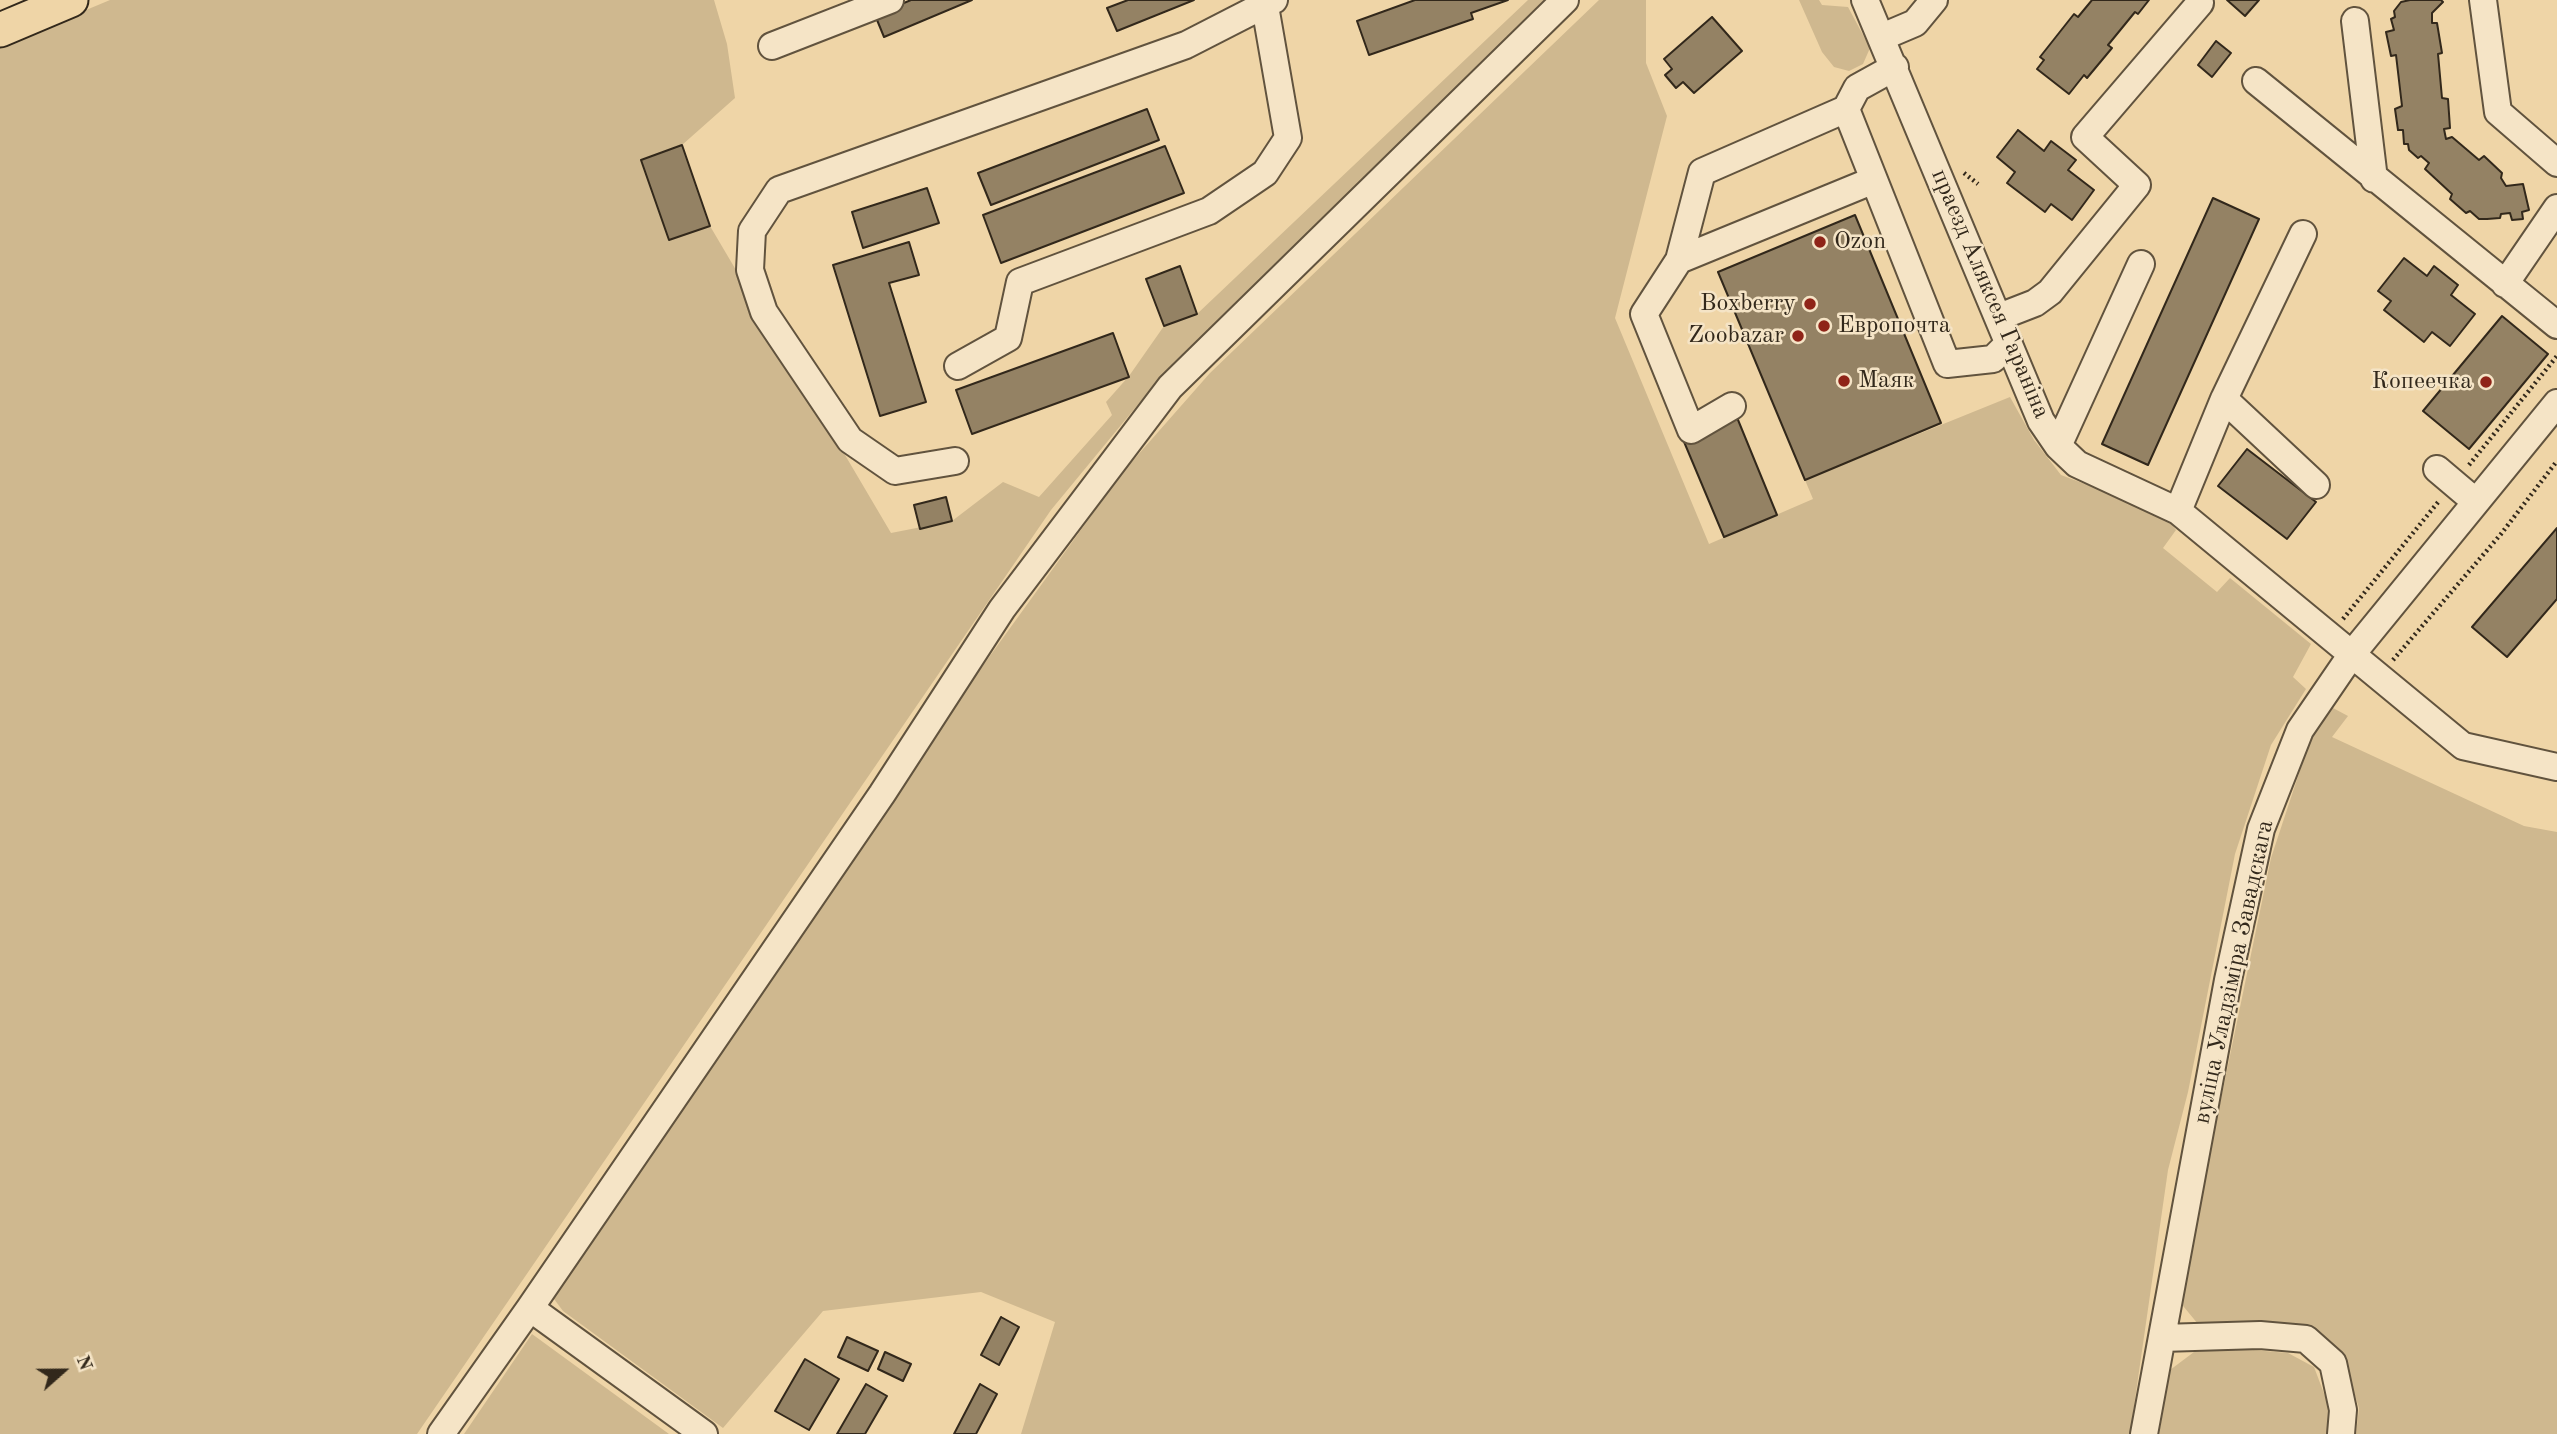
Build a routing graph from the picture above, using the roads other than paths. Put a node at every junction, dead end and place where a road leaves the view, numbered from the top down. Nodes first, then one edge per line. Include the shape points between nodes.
1 (71, 0) edge
2 (890, 0) edge
3 (1565, 0) edge
4 (1866, 0) edge
5 (1934, 0) edge
6 (2483, 0) edge
7 (1269, 3) edge
8 (2200, 3) dead end
9 (2355, 21) dead end
10 (0, 30) edge
11 (1882, 37) junction
12 (772, 46) dead end
13 (1895, 68) junction
14 (2256, 80) dead end
15 (1846, 109) junction
16 (2557, 163) edge
17 (2374, 179) junction
18 (1874, 180) junction
19 (2557, 208) edge
20 (2302, 234) dead end
21 (1678, 260) junction
22 (2141, 264) dead end
23 (2505, 284) junction
24 (1998, 317) junction
25 (2557, 325) edge
26 (2009, 343) junction
27 (958, 366) dead end
28 (2224, 399) junction
29 (2557, 403) edge
30 (1732, 406) dead end
31 (2058, 446) junction
32 (955, 461) dead end
33 (2437, 469) dead end
34 (2316, 485) dead end
35 (2476, 502) junction
36 (2178, 511) junction
37 (2352, 654) junction
38 (2557, 767) edge
39 (530, 1308) junction
40 (2162, 1338) junction
41 (441, 1434) edge
42 (704, 1434) edge
43 (2144, 1434) edge
44 (2342, 1434) edge

1 - 10 main road
2 - 12 street
3 - 39 street via 1170,387 1002,609 882,794
4 - 11 street, праезд Аляксея Гараніна
5 - 11 street via 1915,23
6 - 16 street via 2498,112
7 - 27 street via 1288,138 1265,173 1209,211 1020,282 1008,338
7 - 32 street via 1186,45 779,190 752,231 750,270 764,312 850,440 895,471
8 - 24 street via 2085,137 2137,185 2050,292
9 - 17 street
11 - 13 street, праезд Аляксея Гараніна
13 - 15 street via 1857,88
13 - 24 street, праезд Аляксея Гараніна
14 - 17 street
15 - 18 street
15 - 21 street via 1702,172
17 - 23 street
18 - 21 street
18 - 26 street via 1947,364 1993,359
19 - 23 street
20 - 28 street
21 - 30 street via 1644,314 1690,430
22 - 31 street
23 - 25 street
24 - 26 street, праезд Аляксея Гараніна
26 - 31 street, праезд Аляксея Гараніна via 2042,421
28 - 34 street
28 - 36 street
29 - 35 street, вуліца Уладзіміра Завадскага
31 - 36 street, праезд Аляксея Гараніна via 2077,464
33 - 35 street
35 - 37 street, вуліца Уладзіміра Завадскага
36 - 37 street, праезд Аляксея Гараніна
37 - 38 street, праезд Аляксея Гараніна via 2463,746
37 - 40 street, вуліца Уладзіміра Завадскага via 2300,730 2261,829 2228,980
39 - 41 street
39 - 42 street
40 - 43 street, вуліца Уладзіміра Завадскага
40 - 44 street via 2260,1335 2306,1339 2333,1363 2343,1410

